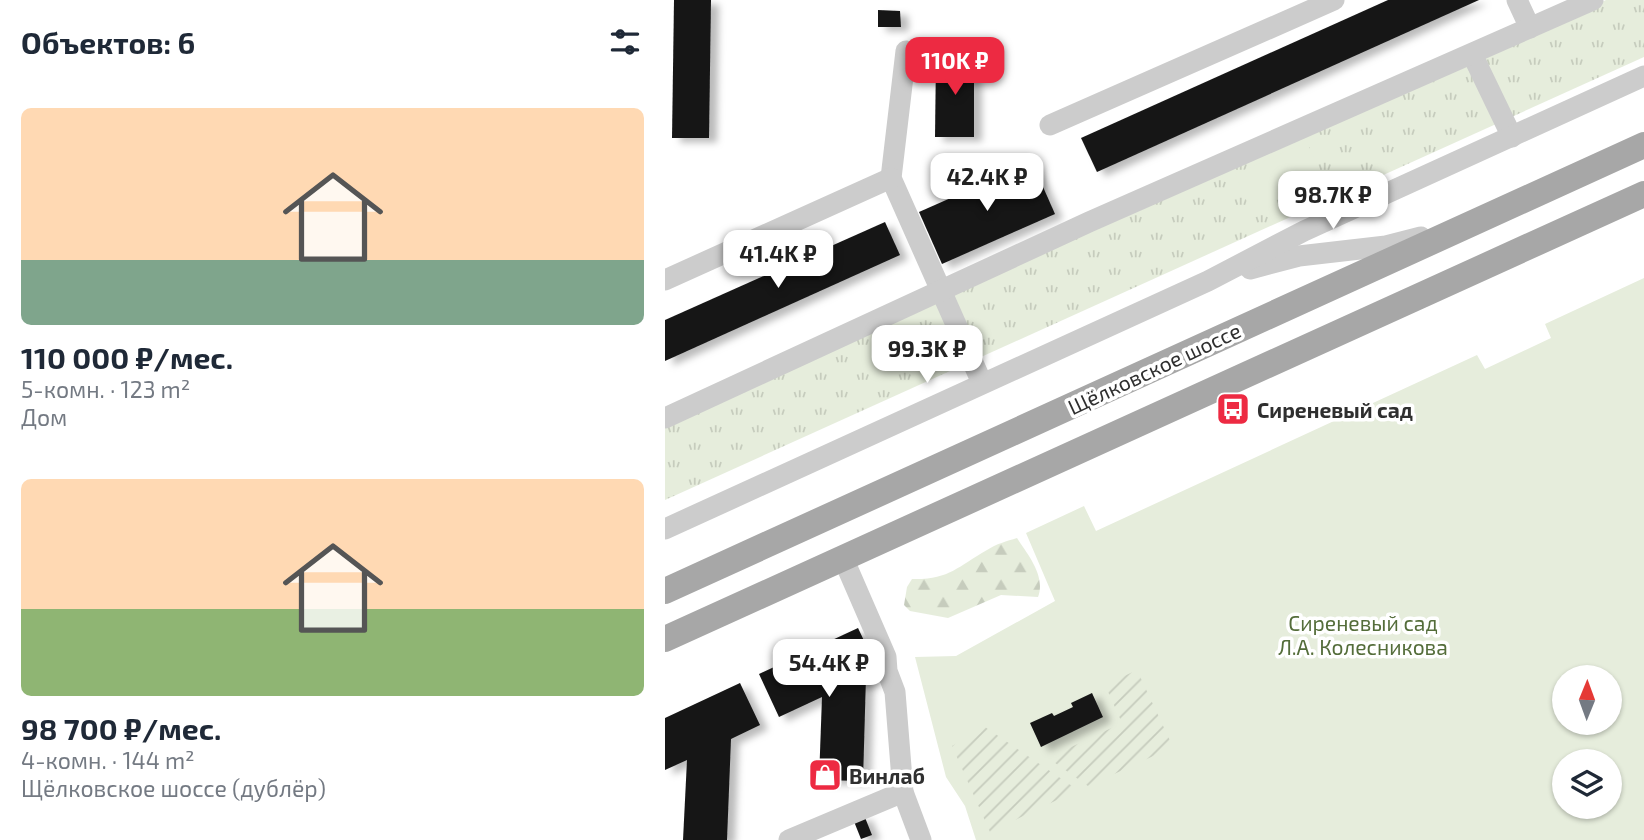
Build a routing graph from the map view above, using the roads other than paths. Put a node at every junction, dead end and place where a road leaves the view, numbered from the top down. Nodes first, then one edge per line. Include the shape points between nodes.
1 (1334, 0) edge
2 (1517, 0) edge
3 (1593, 0) edge
4 (1530, 29) junction
5 (906, 51) dead end
6 (1472, 54) junction
7 (1644, 76) edge
8 (1050, 125) dead end
9 (1511, 137) junction
10 (1644, 145) edge
11 (891, 178) junction
12 (1644, 194) edge
13 (1471, 224) junction
14 (665, 280) edge
15 (1207, 281) junction
16 (940, 289) junction
17 (982, 383) junction
18 (665, 418) edge
19 (665, 528) edge
20 (842, 558) junction
21 (665, 591) edge
22 (665, 639) edge
23 (903, 792) junction
24 (789, 840) edge
25 (921, 840) edge

1 - 8 street
2 - 4 street
3 - 4 street
4 - 6 street
5 - 11 street
6 - 9 street
6 - 16 street
7 - 9 street
9 - 15 street via 1304,231
10 - 13 main road, Щёлковское шоссе
11 - 14 street
11 - 16 street
12 - 20 main road, Щёлковское шоссе
13 - 15 street via 1387,246 1299,256
13 - 21 main road, Щёлковское шоссе
15 - 17 street
16 - 17 street
16 - 18 street
17 - 19 street
20 - 22 main road, Щёлковское шоссе
20 - 23 street via 885,657 895,692
23 - 24 street
23 - 25 street

